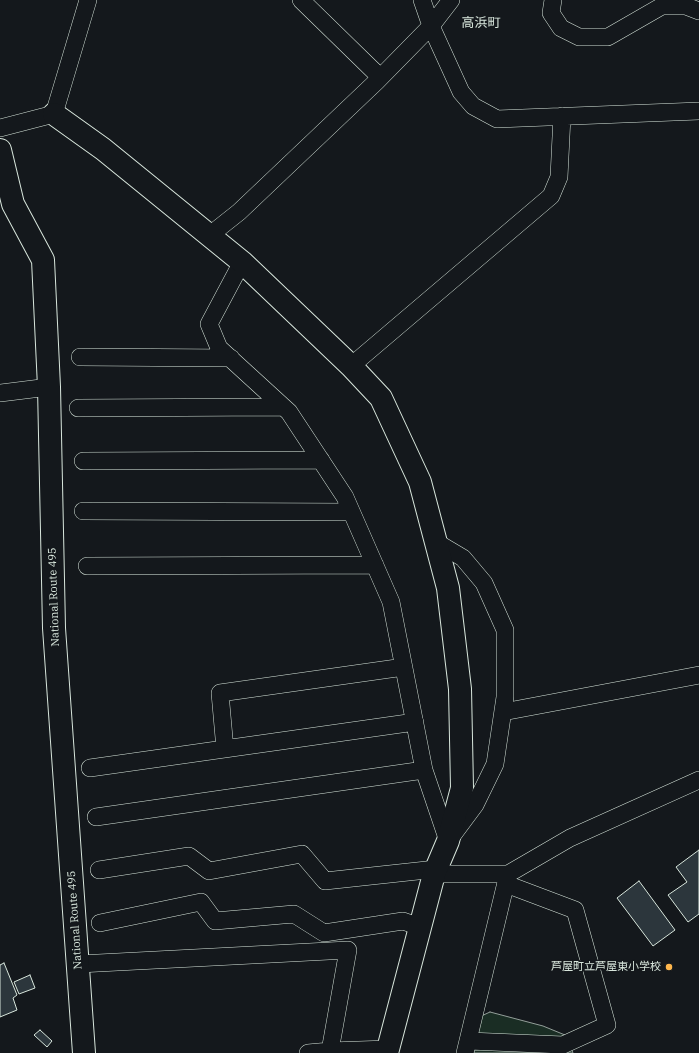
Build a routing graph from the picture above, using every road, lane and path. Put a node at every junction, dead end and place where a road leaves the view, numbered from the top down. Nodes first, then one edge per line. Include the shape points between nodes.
1 (88, 0) edge
2 (301, 0) edge
3 (422, 0) edge
4 (451, 0) edge
5 (553, 0) edge
6 (699, 11) edge
7 (431, 26) junction
8 (380, 77) junction
9 (699, 111) edge
10 (54, 114) junction
11 (562, 116) junction
12 (0, 128) edge
13 (0, 150) edge
14 (210, 235) junction
15 (242, 262) junction
16 (80, 357) dead end
17 (231, 358) junction
18 (351, 366) junction
19 (49, 387) junction
20 (0, 393) edge
21 (283, 407) junction
22 (78, 408) dead end
23 (321, 460) junction
24 (83, 461) dead end
25 (83, 511) dead end
26 (352, 512) junction
27 (436, 542) junction
28 (375, 565) junction
29 (87, 566) dead end
30 (404, 667) junction
31 (699, 675) edge
32 (503, 712) junction
33 (415, 722) junction
34 (225, 749) junction
35 (90, 768) dead end
36 (424, 770) junction
37 (699, 780) edge
38 (96, 817) dead end
39 (448, 841) junction
40 (99, 870) dead end
41 (435, 872) junction
42 (507, 879) junction
43 (100, 923) dead end
44 (420, 927) junction
45 (78, 964) junction
46 (467, 1047) edge
47 (330, 1051) junction
48 (388, 1051) edge
49 (84, 1053) edge
50 (308, 1053) edge

1 - 10 street
2 - 8 street
3 - 7 street
4 - 7 street
5 - 6 street via 551,13 561,28 579,37 608,37 662,6 686,6
7 - 8 street
7 - 11 street via 460,92 473,106 497,119
8 - 14 street via 239,212
9 - 11 street
10 - 12 street
10 - 14 main road via 103,149
11 - 18 street via 558,177 551,196
13 - 19 main road, National Route 495 via 13,204 43,260
14 - 15 main road
15 - 17 street via 209,324 219,348
15 - 18 main road
16 - 17 street
17 - 21 street
18 - 27 main road via 381,398 420,482
19 - 20 street
19 - 45 main road, National Route 495 via 54,628
21 - 22 street
21 - 23 street
23 - 24 street
23 - 26 street
25 - 26 street
26 - 28 street
27 - 32 street via 464,558 484,583 505,630
27 - 39 main road via 448,588 460,689 462,788
28 - 29 street
28 - 30 street via 391,602
30 - 33 street
30 - 34 street via 220,693
31 - 32 street
32 - 39 street via 495,764 475,805
33 - 34 street
33 - 36 street
34 - 35 street
36 - 38 street
36 - 39 street
37 - 42 street via 570,838
39 - 41 main road
40 - 41 street via 189,856 209,871 302,854 325,881
41 - 42 street
41 - 44 main road
42 - 46 street
42 - 46 street via 575,910 607,1025 563,1045
43 - 44 street via 201,902 215,922 294,914 324,933 404,922
44 - 48 main road
45 - 47 street via 348,950
45 - 49 main road, National Route 495
47 - 48 street
47 - 50 street

